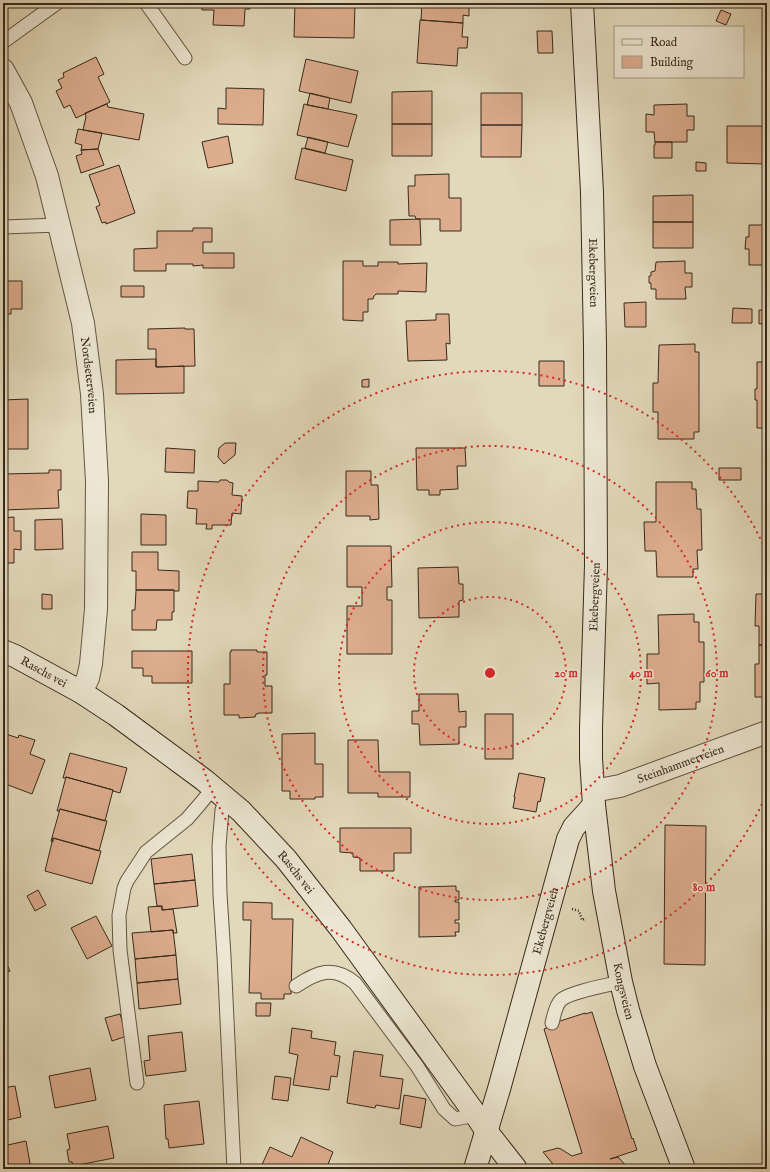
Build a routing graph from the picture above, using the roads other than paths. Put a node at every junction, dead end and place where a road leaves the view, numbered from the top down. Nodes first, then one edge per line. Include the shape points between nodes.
1 (57, 3) edge
2 (146, 3) edge
3 (581, 4) edge
4 (3, 42) edge
5 (185, 58) dead end
6 (3, 70) edge
7 (58, 225) junction
8 (3, 227) edge
9 (3, 651) edge
10 (81, 692) junction
11 (767, 732) edge
12 (220, 793) junction
13 (593, 798) junction
14 (621, 982) junction
15 (296, 986) dead end
16 (552, 1024) dead end
17 (137, 1083) dead end
18 (482, 1124) junction
19 (234, 1169) edge
20 (475, 1169) edge
21 (516, 1169) edge
22 (684, 1169) edge

1 - 4 lane
2 - 5 lane
3 - 13 street, Ekebergveien via 592,192 595,345 596,565 591,728
6 - 7 street, Nordseterveien via 21,103 47,176
7 - 8 lane
7 - 10 street, Nordseterveien via 83,323 92,394 97,481 96,609 91,664
9 - 10 street, Raschs vei
10 - 12 street, Raschs vei
11 - 13 street, Steinhammerveien
12 - 17 lane via 200,804 187,819 146,852 124,888 119,915 120,950
12 - 18 street, Raschs vei via 241,811 286,859
12 - 19 lane via 220,894
13 - 14 street, Kongsveien via 605,898
13 - 18 street, Ekebergveien via 568,839
14 - 16 lane via 577,993 561,1000
14 - 22 street, Kongsveien via 645,1066
15 - 18 lane via 321,972 336,973 349,978 417,1066 444,1109 454,1119
18 - 20 street, Ekebergveien
18 - 21 street, Raschs vei

